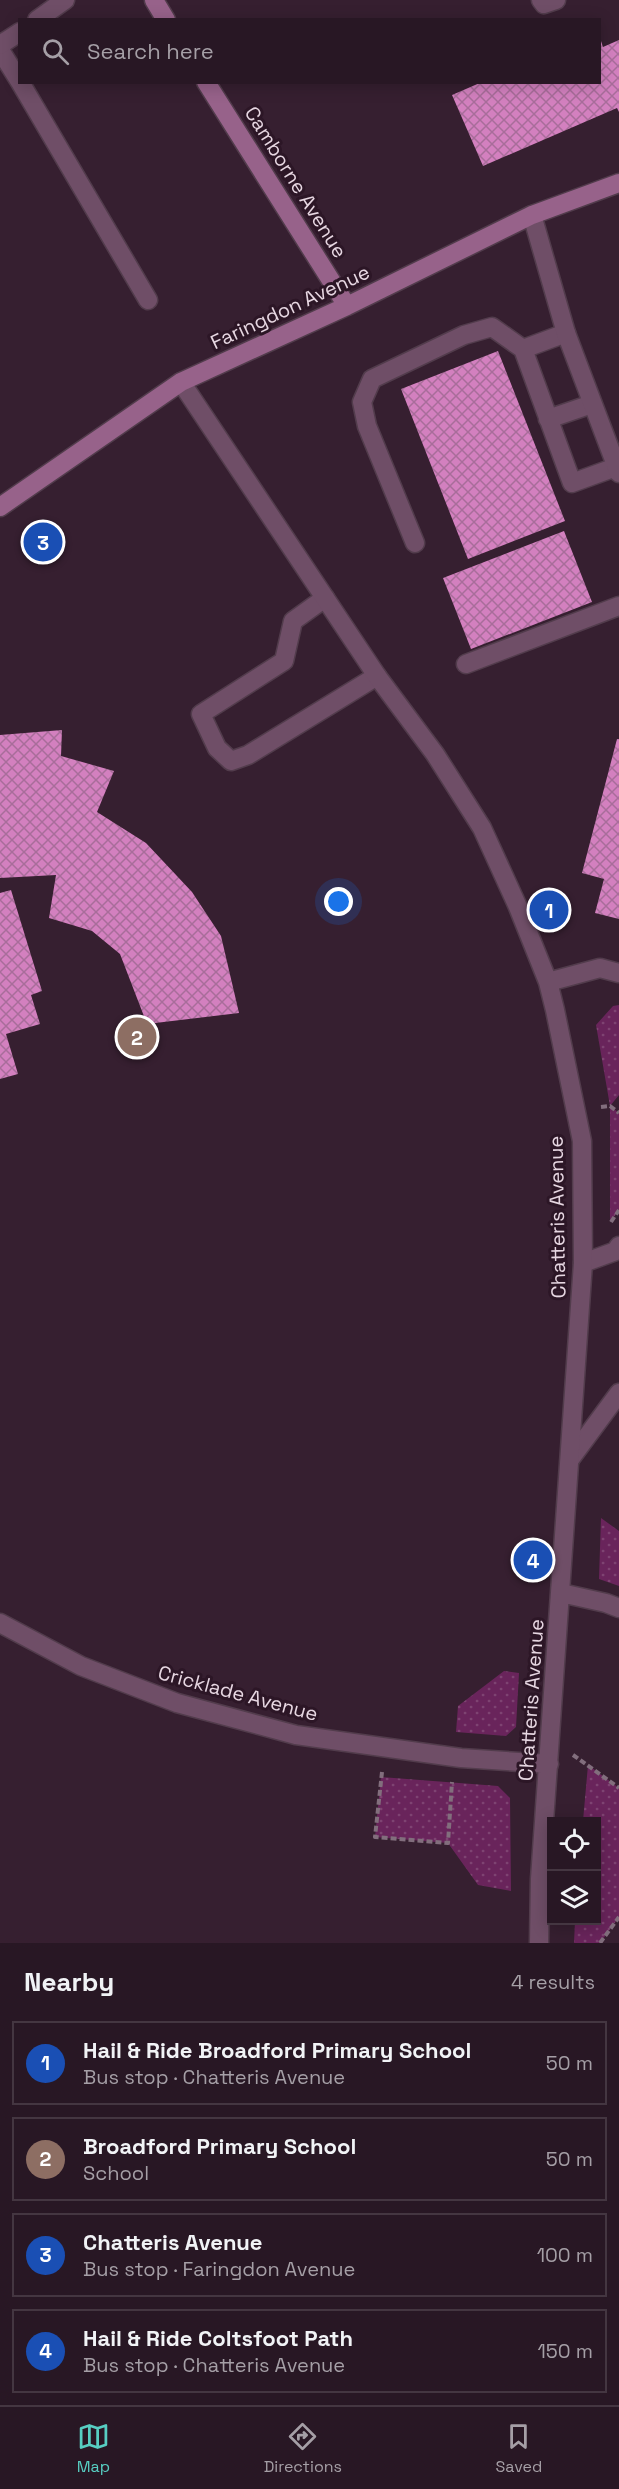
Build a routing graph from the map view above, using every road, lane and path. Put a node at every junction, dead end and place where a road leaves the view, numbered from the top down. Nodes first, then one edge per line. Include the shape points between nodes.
1 (65, 0) edge
2 (154, 0) edge
3 (541, 0) edge
4 (556, 0) edge
5 (40, 18) edge
6 (165, 18) edge
7 (18, 34) edge
8 (0, 47) edge
9 (18, 78) edge
10 (21, 84) edge
11 (207, 84) edge
12 (619, 183) edge
13 (532, 214) junction
14 (148, 300) dead end
15 (347, 306) junction
16 (566, 333) junction
17 (523, 349) junction
18 (181, 382) junction
19 (591, 404) junction
20 (548, 420) junction
21 (614, 440) edge
22 (618, 470) edge
23 (0, 507) edge
24 (416, 543) dead end
25 (326, 598) junction
26 (619, 606) edge
27 (466, 663) dead end
28 (377, 676) junction
29 (619, 973) edge
30 (548, 982) junction
31 (619, 1246) edge
32 (583, 1263) junction
33 (619, 1393) edge
34 (571, 1458) junction
35 (561, 1593) junction
36 (619, 1608) edge
37 (0, 1623) edge
38 (551, 1738) junction
39 (384, 1748) junction
40 (453, 1757) junction
41 (549, 1764) junction
42 (619, 1788) edge
43 (619, 1917) edge
44 (539, 1943) edge
45 (600, 1943) edge

1 - 5 street
2 - 6 street
3 - 4 street via 544,4
7 - 8 street
8 - 9 street
10 - 14 street
11 - 15 street, Camborne Avenue
12 - 13 street, Faringdon Avenue
13 - 15 street, Faringdon Avenue
13 - 16 street
15 - 18 street, Faringdon Avenue
16 - 17 street
16 - 19 street
17 - 20 street
17 - 24 street via 492,327 464,335 372,379 362,402 367,426
18 - 23 street, Faringdon Avenue
18 - 25 street, Chatteris Avenue
19 - 20 street
19 - 21 street
20 - 22 street via 572,483
21 - 22 street
25 - 28 street, Chatteris Avenue
25 - 28 street via 293,621 285,662 201,714 217,748 231,761 248,755
26 - 27 street
28 - 30 street, Chatteris Avenue via 435,754 482,828
29 - 30 street via 600,968
30 - 32 street, Chatteris Avenue via 582,1141
31 - 32 street via 616,1251
32 - 34 street, Chatteris Avenue
33 - 34 street
34 - 35 street, Chatteris Avenue
35 - 36 street
35 - 38 street, Chatteris Avenue
37 - 39 street, Cricklade Avenue via 81,1666 177,1703 296,1735
38 - 41 street, Chatteris Avenue
38 - 42 path
39 - 40 street, Cricklade Avenue
39 - 40 path via 375,1837 448,1843
40 - 41 street, Cricklade Avenue
41 - 44 street, Chatteris Avenue
43 - 45 path

